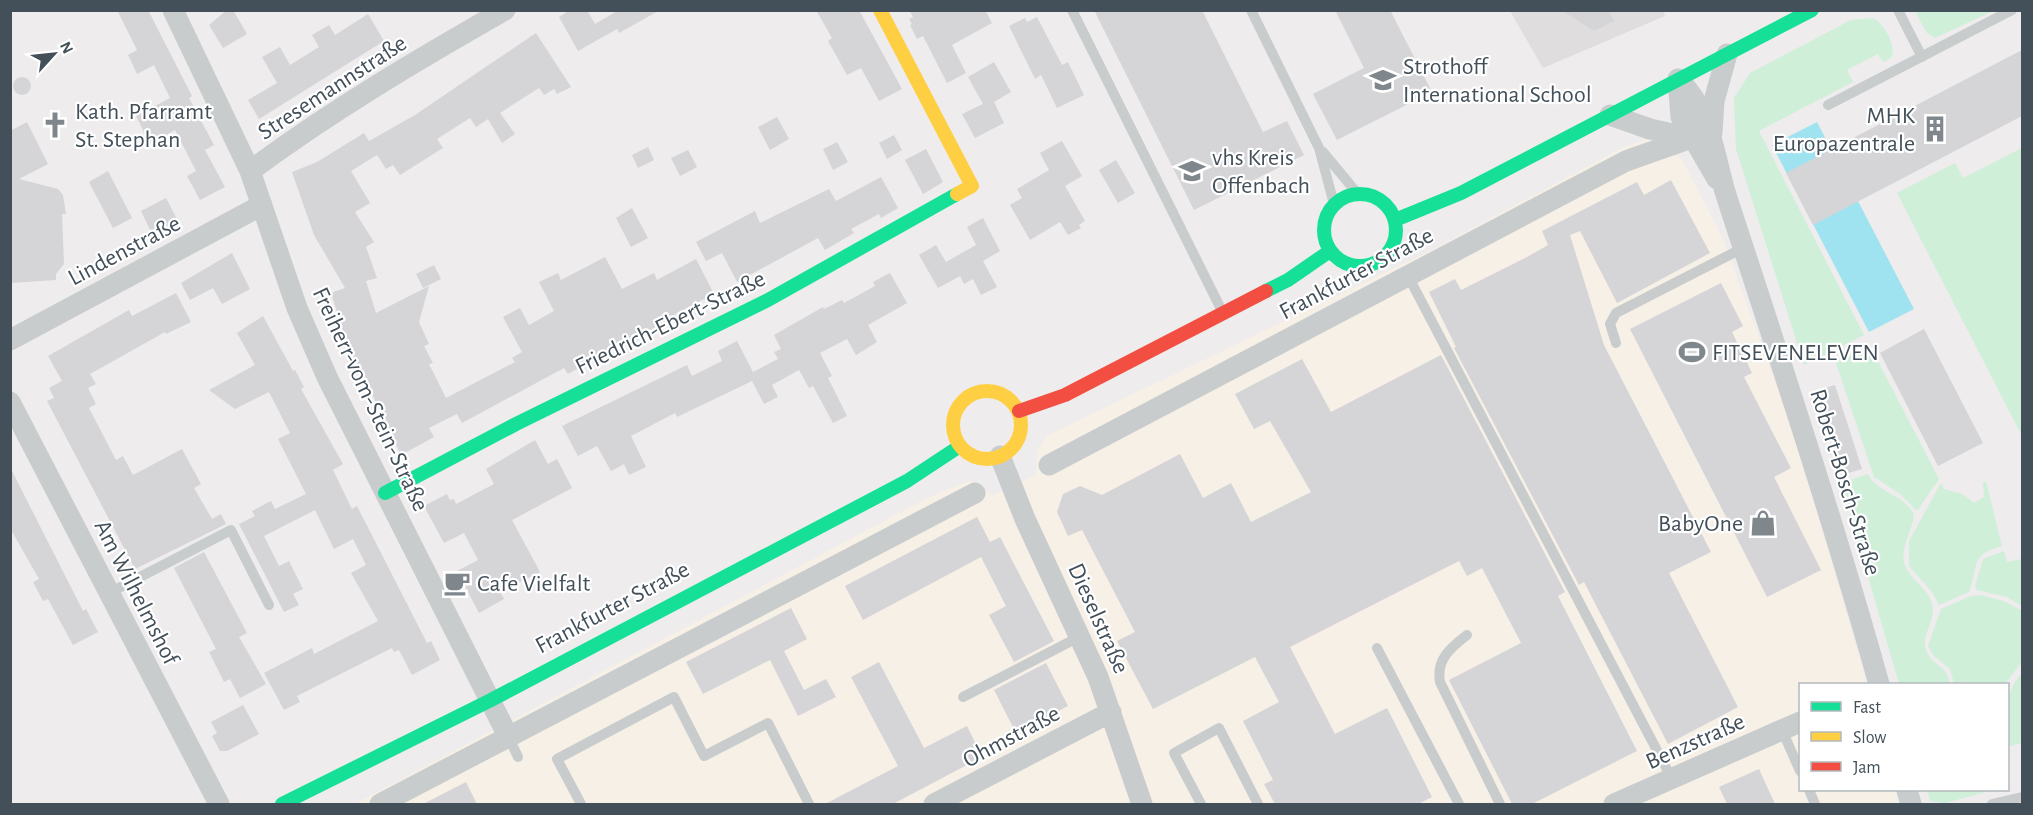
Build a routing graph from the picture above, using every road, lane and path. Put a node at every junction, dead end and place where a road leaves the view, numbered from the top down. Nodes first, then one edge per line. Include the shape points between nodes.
1 (173, 10) edge
2 (505, 10) edge
3 (880, 10) edge
4 (1072, 10) edge
5 (1251, 10) edge
6 (1812, 10) edge
7 (1898, 10) edge
8 (2012, 10) edge
9 (1727, 54) junction
10 (1922, 57) junction
11 (1678, 79) junction
12 (1828, 105) dead end
13 (1610, 115) junction
14 (1702, 137) junction
15 (1319, 148) junction
16 (250, 171) junction
17 (1357, 194) junction
18 (1334, 204) junction
19 (262, 205) junction
20 (1395, 220) junction
21 (1746, 247) junction
22 (1330, 251) junction
23 (1407, 274) junction
24 (1223, 313) junction
25 (10, 340) edge
26 (1616, 343) dead end
27 (10, 402) edge
28 (1019, 411) junction
29 (960, 446) junction
30 (1000, 456) junction
31 (1049, 465) dead end
32 (385, 493) junction
33 (975, 493) dead end
34 (109, 593) junction
35 (269, 605) dead end
36 (1081, 635) junction
37 (1467, 635) dead end
38 (1377, 648) dead end
39 (1879, 683) edge
40 (963, 697) dead end
41 (491, 699) junction
42 (1111, 712) junction
43 (1795, 725) edge
44 (509, 738) junction
45 (518, 757) dead end
46 (1799, 762) edge
47 (1672, 779) junction
48 (2022, 797) edge
49 (385, 803) edge
50 (219, 804) edge
51 (282, 804) edge
52 (581, 804) edge
53 (809, 804) edge
54 (934, 804) edge
55 (1142, 804) edge
56 (1201, 804) edge
57 (1258, 804) edge
58 (1459, 804) edge
59 (1500, 804) edge
60 (1614, 804) edge
61 (1992, 804) edge

1 - 16 street, Freiherr-vom-Stein-Straße
2 - 16 street, Stresemannstraße via 390,76
3 - 32 street, Friedrich-Ebert-Straße via 972,186 845,260 576,392
4 - 24 lane
5 - 15 lane
6 - 9 street, Frankfurter Straße
7 - 10 lane
8 - 10 lane
9 - 11 street, Frankfurter Straße
9 - 14 street
10 - 12 lane
11 - 13 street, Frankfurter Straße
11 - 14 street, Robert-Bosch-Straße via 1690,91
13 - 14 street via 1650,129
13 - 20 street, Frankfurter Straße via 1461,194
14 - 21 street, Robert-Bosch-Straße
14 - 23 street, Frankfurter Straße via 1626,161
15 - 17 lane
15 - 18 lane
16 - 19 street, Freiherr-vom-Stein-Straße
17 - 18 street
17 - 20 street via 1381,200
18 - 22 street via 1323,232
19 - 25 street, Lindenstraße
19 - 32 street, Freiherr-vom-Stein-Straße via 311,342
20 - 22 street via 1394,243 1381,260 1371,265 1348,265
21 - 26 lane via 1616,313 1610,324
21 - 39 street, Robert-Bosch-Straße
22 - 24 street, Frankfurter Straße via 1288,280
23 - 31 street, Frankfurter Straße
23 - 47 lane
24 - 28 street, Frankfurter Straße via 1065,395
27 - 34 street, Am Wilhelmshof
28 - 29 street via 1003,394 992,390 969,395 960,403 952,424
28 - 30 street via 1018,440
29 - 30 street via 976,458
29 - 41 street, Frankfurter Straße via 907,481
30 - 36 street, Dieselstraße via 1025,519
32 - 41 street, Freiherr-vom-Stein-Straße
33 - 44 street
34 - 35 lane via 231,530
34 - 50 street, Am Wilhelmshof
36 - 40 lane
36 - 42 street, Dieselstraße
37 - 59 lane via 1448,649 1438,672
38 - 58 lane
41 - 44 street, Freiherr-vom-Stein-Straße
41 - 51 street, Frankfurter Straße
42 - 54 street, Ohmstraße
42 - 55 street, Dieselstraße
43 - 46 lane
43 - 47 street, Benzstraße
44 - 45 lane
44 - 49 street
47 - 60 street, Benzstraße
48 - 61 lane
52 - 53 lane via 557,759 674,697 704,756 768,723
56 - 57 lane via 1174,753 1219,728

